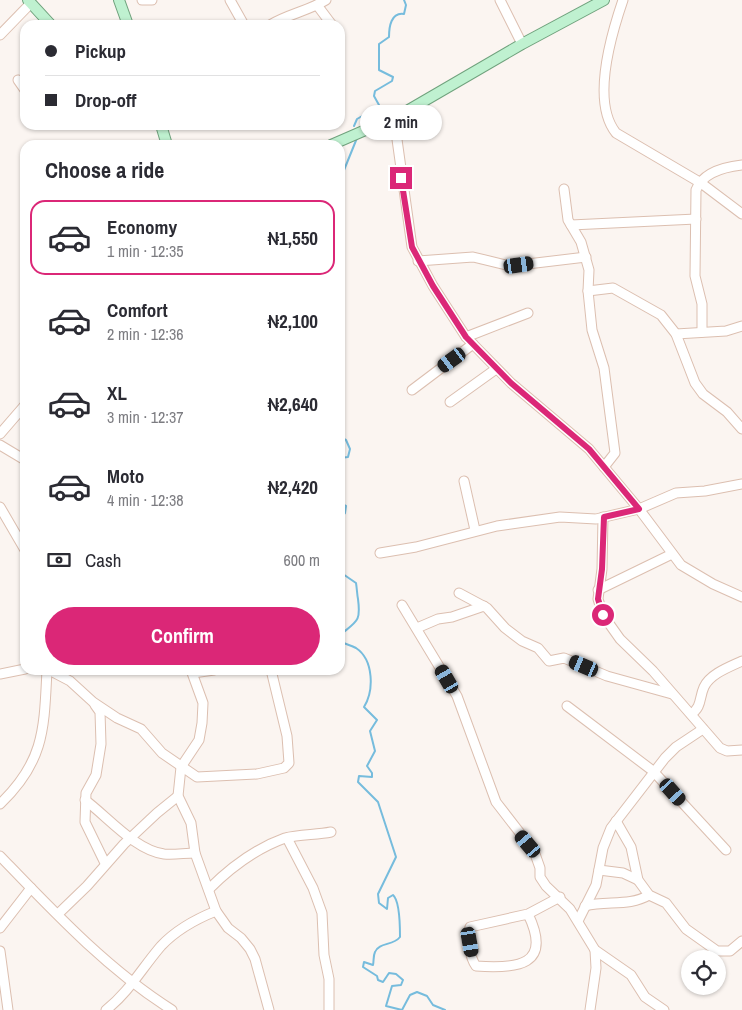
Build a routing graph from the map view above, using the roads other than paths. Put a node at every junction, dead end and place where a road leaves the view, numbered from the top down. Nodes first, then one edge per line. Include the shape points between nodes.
1 (119, 0) edge
2 (142, 0) edge
3 (152, 0) edge
4 (230, 0) edge
5 (326, 0) edge
6 (500, 0) edge
7 (604, 0) edge
8 (622, 0) edge
9 (29, 2) edge
10 (317, 5) junction
11 (46, 20) edge
12 (126, 20) edge
13 (241, 20) edge
14 (278, 20) edge
15 (328, 20) edge
16 (0, 34) edge
17 (522, 44) junction
18 (18, 80) dead end
19 (20, 83) edge
20 (394, 118) junction
21 (343, 140) edge
22 (742, 165) edge
23 (701, 183) junction
24 (564, 189) dead end
25 (742, 214) edge
26 (696, 219) junction
27 (571, 225) junction
28 (586, 257) junction
29 (418, 261) junction
30 (588, 291) junction
31 (528, 313) dead end
32 (742, 326) edge
33 (702, 332) junction
34 (676, 334) junction
35 (470, 341) junction
36 (496, 369) junction
37 (412, 390) dead end
38 (450, 402) dead end
39 (20, 411) edge
40 (742, 429) edge
41 (0, 434) edge
42 (0, 445) edge
43 (20, 457) edge
44 (604, 467) junction
45 (464, 481) dead end
46 (742, 484) edge
47 (0, 506) edge
48 (639, 509) junction
49 (604, 517) junction
50 (475, 530) junction
51 (20, 541) edge
52 (380, 553) dead end
53 (672, 554) junction
54 (598, 590) junction
55 (459, 593) dead end
56 (742, 598) edge
57 (402, 605) dead end
58 (484, 606) junction
59 (417, 628) junction
60 (742, 661) edge
61 (20, 670) edge
62 (0, 674) edge
63 (48, 675) edge
64 (58, 675) edge
65 (193, 675) edge
66 (272, 675) edge
67 (672, 694) junction
68 (93, 702) junction
69 (567, 706) dead end
70 (691, 714) junction
71 (703, 729) junction
72 (742, 750) edge
73 (181, 767) junction
74 (653, 771) junction
75 (178, 796) junction
76 (84, 800) junction
77 (0, 804) edge
78 (616, 821) junction
79 (331, 832) dead end
80 (287, 838) junction
81 (131, 839) junction
82 (726, 850) dead end
83 (195, 853) junction
84 (0, 856) edge
85 (105, 863) junction
86 (599, 870) junction
87 (638, 880) junction
88 (31, 888) junction
89 (209, 889) junction
90 (649, 895) junction
91 (560, 897) junction
92 (585, 906) junction
93 (216, 911) junction
94 (58, 914) junction
95 (528, 914) junction
96 (578, 921) junction
97 (0, 928) edge
98 (742, 941) edge
99 (0, 950) edge
100 (595, 950) junction
101 (133, 984) junction
102 (653, 1008) edge
103 (107, 1009) edge
104 (8, 1010) edge
105 (172, 1010) edge
106 (269, 1010) edge
107 (329, 1010) edge
108 (590, 1010) edge
109 (664, 1010) edge

1 - 12 main road
2 - 3 street
4 - 13 street
5 - 10 street
6 - 17 street
7 - 17 main road
8 - 23 street via 606,68 604,102 609,124 616,133
9 - 11 main road
9 - 16 street
10 - 14 street
10 - 15 street
17 - 20 main road
18 - 19 street
20 - 21 main road
20 - 29 street via 409,235
22 - 23 street via 718,169
23 - 25 street
23 - 26 street via 696,190
24 - 27 street
26 - 27 street
26 - 33 street via 695,276 702,304
27 - 28 street
28 - 29 street via 519,265 473,258
28 - 30 street
29 - 35 street
30 - 34 street via 607,287 619,290 661,315
30 - 44 street via 592,330 604,368 615,453
31 - 35 street
32 - 33 street via 726,331
33 - 34 street
34 - 40 street via 694,383
35 - 36 street
35 - 37 street
36 - 38 street
36 - 44 street via 571,433
39 - 41 street
42 - 43 street
44 - 48 street
45 - 50 street
46 - 48 street via 676,493
47 - 51 street
48 - 49 street
48 - 53 street
49 - 50 street via 560,518
49 - 54 street
50 - 52 street via 416,547
53 - 54 street
53 - 56 street via 689,571
54 - 67 street via 603,615 610,627
55 - 58 street
57 - 59 street
58 - 59 street
58 - 67 street via 505,628 538,648 549,661 564,658 607,676
59 - 91 street via 464,710 496,802 534,851 540,877 546,886
60 - 70 street via 709,680 704,686 699,707
61 - 62 street
63 - 77 street via 44,727 38,751 14,791
64 - 68 street via 70,681
65 - 73 street via 203,703 201,733
66 - 73 street via 287,736 289,763 284,768 257,774 222,777 197,777
67 - 70 street
68 - 73 street via 141,729 157,748
68 - 76 street via 100,712 101,744 96,775
69 - 74 street
70 - 71 street
71 - 72 street via 720,748
71 - 74 street via 676,747
73 - 75 street
74 - 78 street
74 - 82 street
75 - 81 street
75 - 83 street via 190,823
76 - 81 street
76 - 85 street via 85,822
78 - 86 street via 605,842
78 - 87 street via 631,846
79 - 80 street
80 - 89 street via 259,850 229,870
80 - 107 street via 302,864 322,914 324,955 330,979
81 - 83 street via 154,852
81 - 85 street
83 - 89 street
84 - 88 street
85 - 94 street
86 - 87 street via 623,873
86 - 92 street via 594,892
87 - 90 street
88 - 94 street
88 - 97 street
89 - 93 street
90 - 92 street via 634,903
90 - 98 street via 666,904 686,929 717,951 730,951
91 - 95 street
91 - 96 street
92 - 96 street
93 - 101 street via 191,923 162,945
93 - 106 street via 250,950
94 - 101 street
95 - 95 street via 470,928 476,966 518,965 528,960 538,945
96 - 100 street
99 - 104 street
100 - 102 street via 631,975
100 - 108 street
101 - 103 street
101 - 105 street
102 - 109 street

